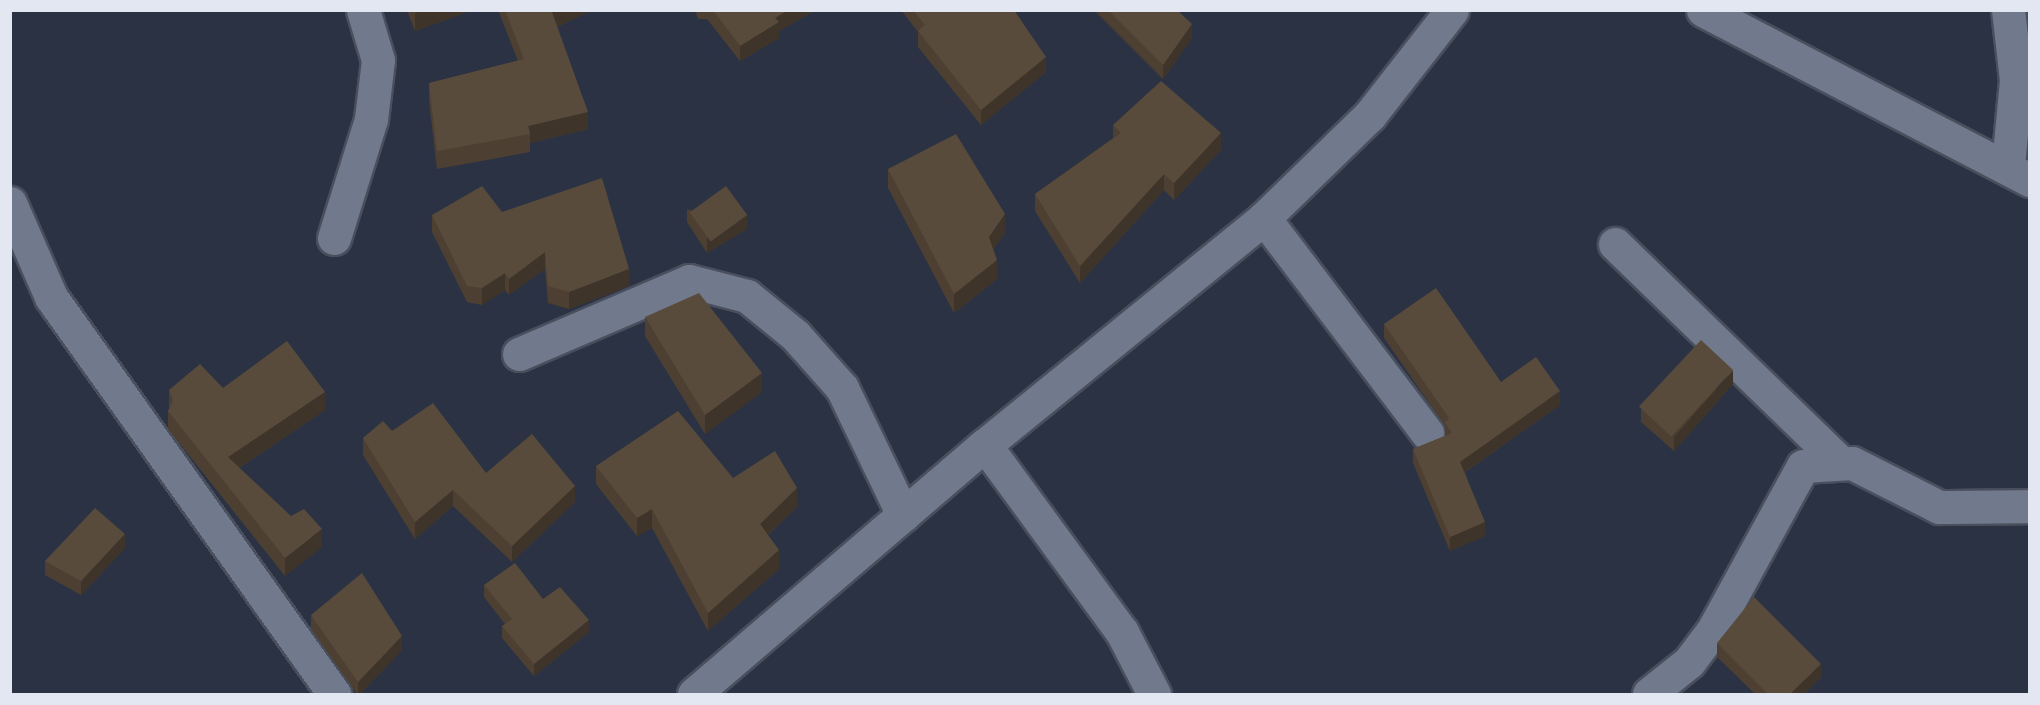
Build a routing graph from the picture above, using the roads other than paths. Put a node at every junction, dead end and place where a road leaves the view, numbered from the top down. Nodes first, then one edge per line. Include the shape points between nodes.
1 (363, 10) edge
2 (1452, 10) edge
3 (1703, 10) edge
4 (2008, 10) edge
5 (2019, 173) edge
6 (10, 203) edge
7 (1264, 218) junction
8 (334, 238) dead end
9 (1615, 244) dead end
10 (519, 354) dead end
11 (1427, 433) dead end
12 (985, 445) junction
13 (1840, 462) junction
14 (2030, 506) edge
15 (903, 515) junction
16 (334, 694) edge
17 (694, 694) edge
18 (1154, 694) edge
19 (1649, 694) edge

1 - 8 street via 378,60 371,119
2 - 7 street via 1370,115
3 - 5 street
4 - 5 street via 2016,80
6 - 16 street via 51,297
7 - 11 street
7 - 12 street
9 - 13 street
10 - 15 street via 688,280 747,296 795,335 842,388
12 - 15 street
12 - 18 street via 1122,632
13 - 14 street via 1940,507
13 - 19 street via 1803,466 1712,632 1689,662
15 - 17 street

